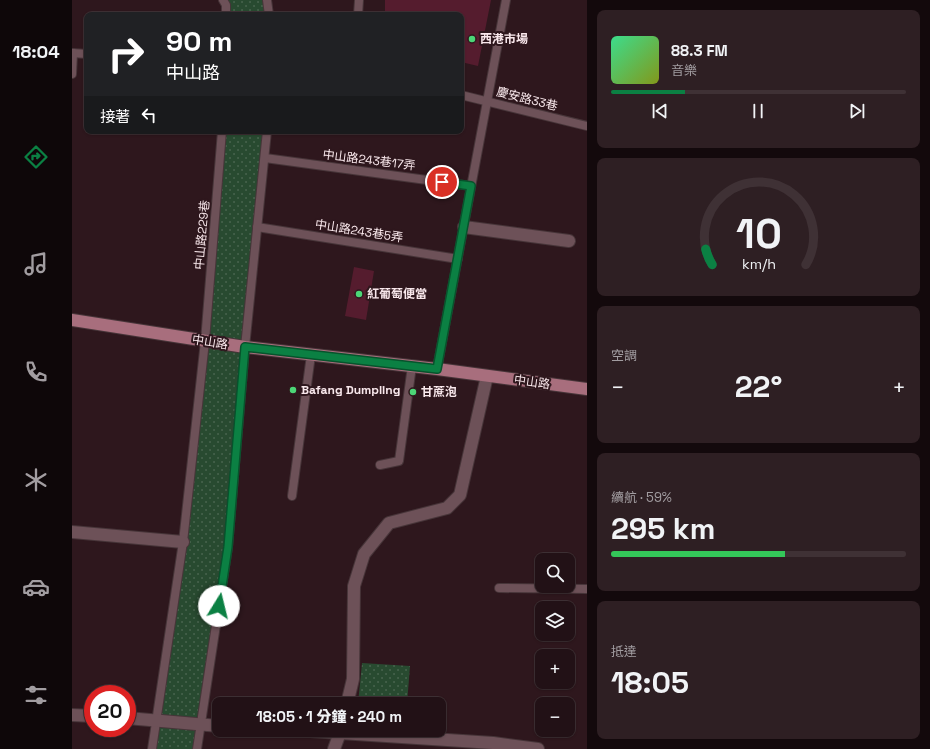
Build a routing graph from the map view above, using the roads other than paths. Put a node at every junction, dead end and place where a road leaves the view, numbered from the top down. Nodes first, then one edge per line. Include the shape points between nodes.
1 (223, 0) edge
2 (267, 0) edge
3 (359, 0) edge
4 (506, 0) edge
5 (226, 12) edge
6 (269, 12) edge
7 (358, 12) edge
8 (73, 53) edge
9 (84, 54) edge
10 (72, 74) edge
11 (464, 96) edge
12 (486, 101) junction
13 (587, 126) edge
14 (222, 134) edge
15 (267, 134) edge
16 (265, 158) junction
17 (471, 186) junction
18 (257, 227) junction
19 (464, 227) junction
20 (569, 241) dead end
21 (458, 259) junction
22 (72, 320) edge
23 (205, 341) junction
24 (245, 347) junction
25 (311, 355) junction
26 (412, 366) junction
27 (437, 369) junction
28 (487, 376) junction
29 (587, 389) edge
30 (380, 465) dead end
31 (292, 496) dead end
32 (72, 532) edge
33 (183, 542) junction
34 (498, 588) dead end
35 (587, 589) edge
36 (349, 697) edge
37 (72, 715) edge
38 (84, 716) edge
39 (136, 719) edge
40 (155, 720) junction
41 (201, 725) junction
42 (212, 726) edge
43 (338, 737) edge
44 (416, 737) edge
45 (152, 749) edge
46 (197, 749) edge
47 (334, 749) edge
48 (538, 749) edge

1 - 5 lane
2 - 6 lane
3 - 7 lane
4 - 12 lane
8 - 9 lane
8 - 10 lane
11 - 12 lane, 慶安路33巷
12 - 13 lane, 慶安路33巷
12 - 17 lane
14 - 23 lane, 中山路229巷
15 - 16 lane
16 - 17 lane, 中山路243巷17弄
16 - 18 lane
17 - 19 lane
18 - 21 lane, 中山路243巷5弄
18 - 24 lane
19 - 20 street
19 - 21 lane
21 - 27 lane
22 - 23 main road, 中山路
23 - 24 main road, 中山路
23 - 33 lane, 中山路229巷
24 - 25 main road, 中山路
24 - 41 lane via 228,547
25 - 26 main road, 中山路
25 - 31 lane
26 - 27 main road, 中山路
26 - 30 lane via 399,461
27 - 28 main road, 中山路
28 - 29 main road, 中山路
28 - 36 street via 460,495 446,508 389,523 364,554 354,586 353,678
32 - 33 street
33 - 40 lane, 中山路229巷
34 - 35 lane
37 - 38 street
39 - 40 street
40 - 41 street
40 - 45 lane, 中山路229巷
41 - 42 street
41 - 46 lane
43 - 47 street
44 - 48 street

